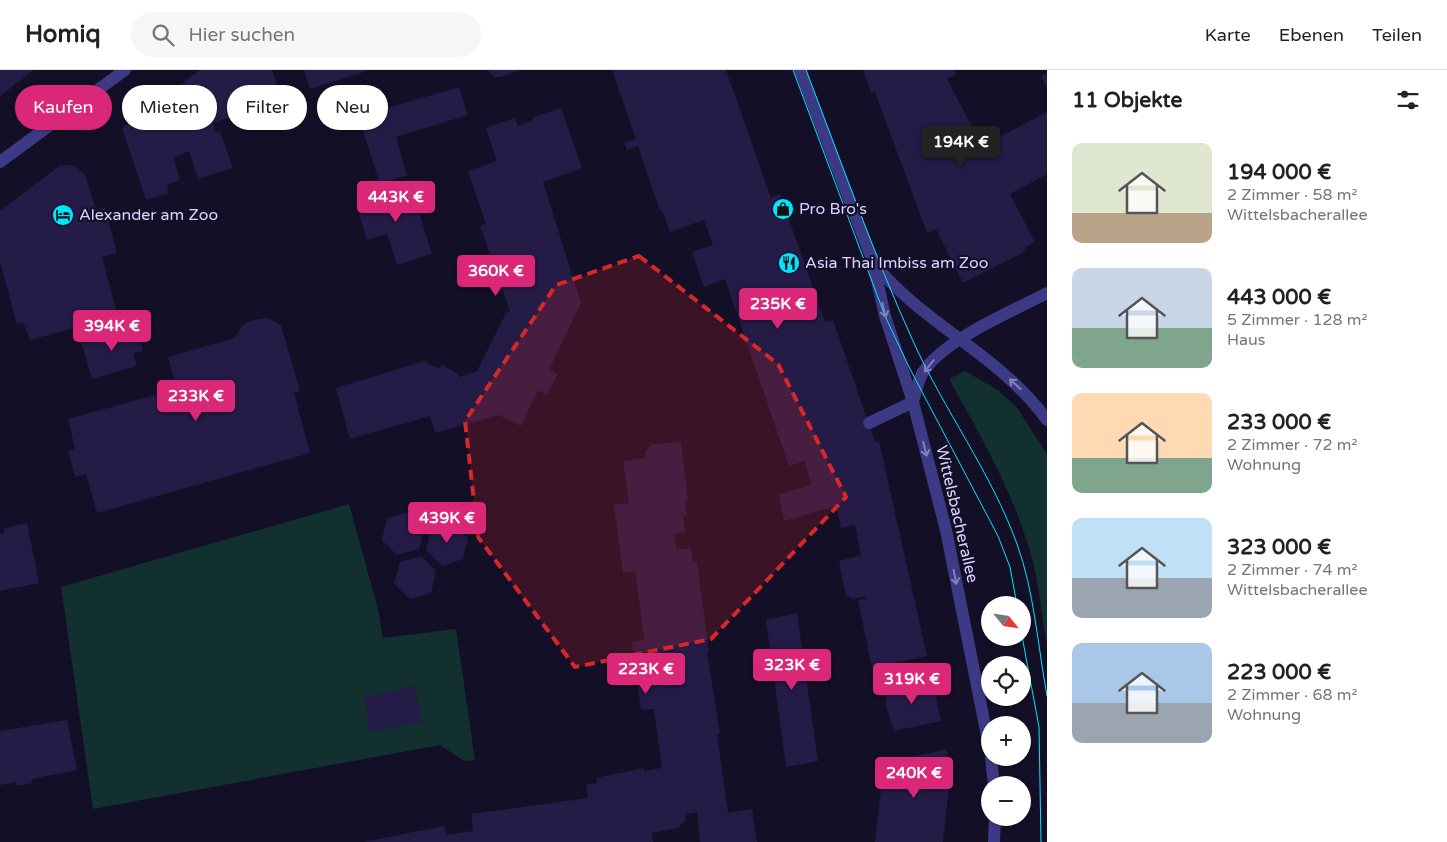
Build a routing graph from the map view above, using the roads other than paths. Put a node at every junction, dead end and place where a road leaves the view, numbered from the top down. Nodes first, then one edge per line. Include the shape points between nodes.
1 (125, 70) edge
2 (800, 70) edge
3 (0, 162) edge
4 (873, 262) junction
5 (1047, 293) edge
6 (959, 340) junction
7 (913, 402) junction
8 (1047, 420) edge
9 (869, 423) dead end
10 (983, 716) edge
11 (995, 826) edge
12 (994, 842) edge

1 - 3 street
2 - 4 street, Wittelsbacherallee
4 - 6 street, Wittelsbacherallee via 909,299
4 -> 7 street, Wittelsbacherallee via 885,316
5 - 6 street
6 -> 7 street via 927,368
8 -> 6 street, Wittelsbacherallee via 1017,386
7 - 9 street
7 -> 10 street, Wittelsbacherallee via 946,530
11 - 12 street

